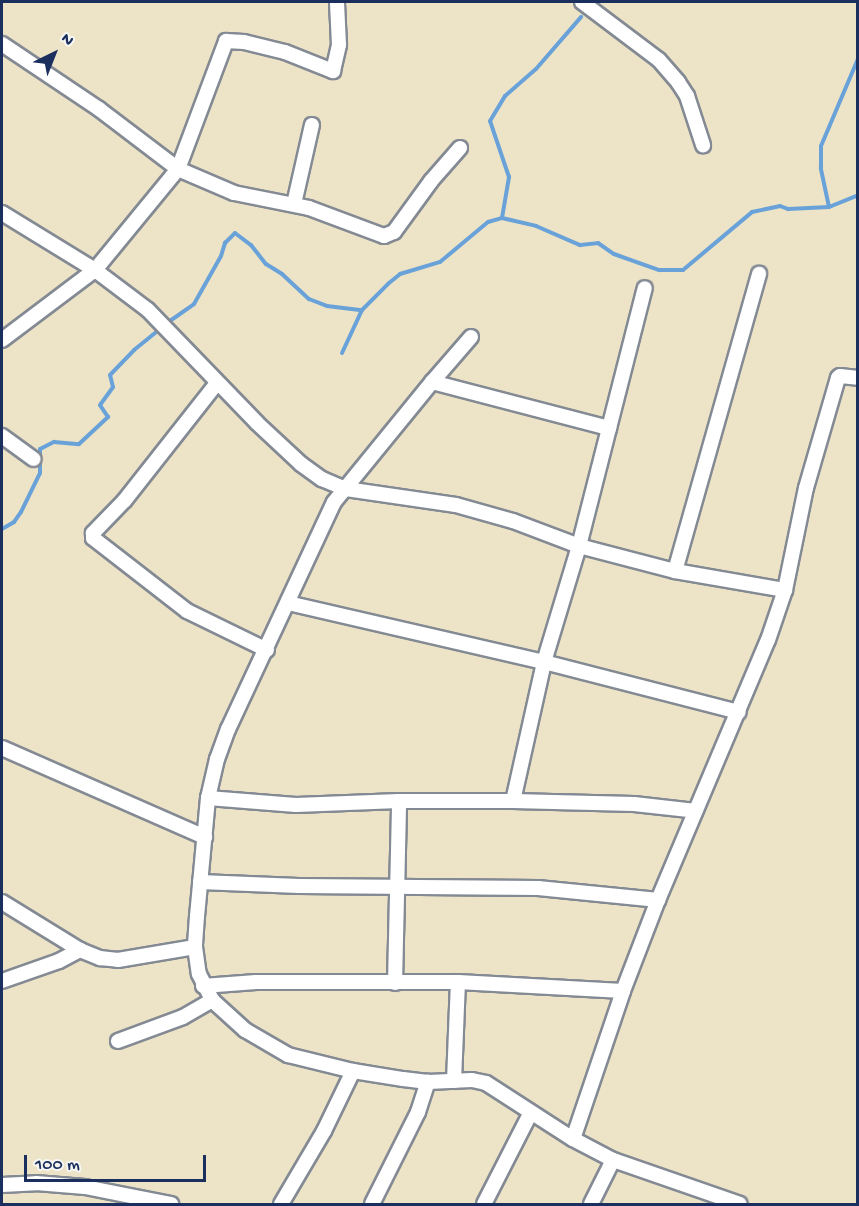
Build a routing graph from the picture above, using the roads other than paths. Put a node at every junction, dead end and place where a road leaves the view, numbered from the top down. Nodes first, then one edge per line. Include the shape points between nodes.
1 (337, 2) edge
2 (582, 2) edge
3 (2, 44) edge
4 (312, 125) dead end
5 (703, 145) dead end
6 (460, 148) dead end
7 (178, 169) junction
8 (294, 204) junction
9 (2, 213) edge
10 (95, 270) junction
11 (759, 274) dead end
12 (645, 288) dead end
13 (471, 338) dead end
14 (2, 340) edge
15 (858, 378) edge
16 (432, 382) junction
17 (217, 383) junction
18 (609, 428) junction
19 (2, 435) edge
20 (34, 459) dead end
21 (346, 489) junction
22 (579, 546) junction
23 (675, 572) junction
24 (785, 590) junction
25 (288, 603) junction
26 (267, 650) junction
27 (544, 662) junction
28 (739, 712) junction
29 (2, 748) edge
30 (208, 798) junction
31 (399, 801) junction
32 (513, 801) junction
33 (696, 811) junction
34 (205, 837) junction
35 (201, 882) junction
36 (399, 885) junction
37 (658, 900) junction
38 (2, 902) edge
39 (195, 947) junction
40 (80, 950) junction
41 (2, 981) edge
42 (458, 981) junction
43 (395, 983) junction
44 (203, 986) junction
45 (623, 991) junction
46 (212, 1000) junction
47 (118, 1041) dead end
48 (353, 1071) junction
49 (454, 1081) junction
50 (428, 1082) junction
51 (531, 1112) junction
52 (573, 1139) junction
53 (613, 1160) junction
54 (2, 1185) edge
55 (719, 1201) edge
56 (171, 1204) edge
57 (281, 1204) edge
58 (372, 1204) edge
59 (484, 1204) edge
60 (591, 1204) edge
61 (740, 1204) edge

1 - 7 street via 339,45 333,71 285,52 226,41
2 - 5 street via 659,60 678,82 687,96
3 - 7 street via 99,109
4 - 8 street
6 - 8 street via 390,236
7 - 8 street via 234,194
7 - 10 street
9 - 10 street
10 - 14 street
10 - 17 street via 148,310
11 - 23 street
12 - 18 street
13 - 16 street
15 - 24 street via 838,378 806,488
16 - 18 street
16 - 21 street
17 - 21 street via 302,464
17 - 26 street via 124,501 93,533 93,538 187,611
18 - 22 street
19 - 20 street
21 - 22 street via 456,506 513,521
21 - 25 street via 326,517
22 - 23 street
22 - 27 street
23 - 24 street
24 - 28 street
25 - 26 street
25 - 27 street
26 - 30 street via 228,729
27 - 28 street
27 - 32 street
28 - 33 street
29 - 34 street
30 - 31 street via 296,805
30 - 34 street
31 - 32 street
31 - 36 street
32 - 33 street via 633,804
33 - 37 street
34 - 35 street
35 - 36 street
35 - 39 street
36 - 37 street via 538,888
36 - 43 street
37 - 45 street
38 - 40 street
39 - 40 street via 118,960
39 - 44 street
40 - 41 street
42 - 43 street
42 - 45 street
42 - 49 street
43 - 44 street via 256,982
44 - 46 street
45 - 52 street
46 - 47 street via 183,1017
46 - 48 street via 267,1045
48 - 50 street
48 - 57 street via 324,1131
49 - 50 street
49 - 51 street via 486,1083
50 - 58 street via 413,1122
51 - 52 street
51 - 59 street
52 - 53 street
53 - 55 street
53 - 60 street
54 - 56 street via 85,1187
55 - 61 street

